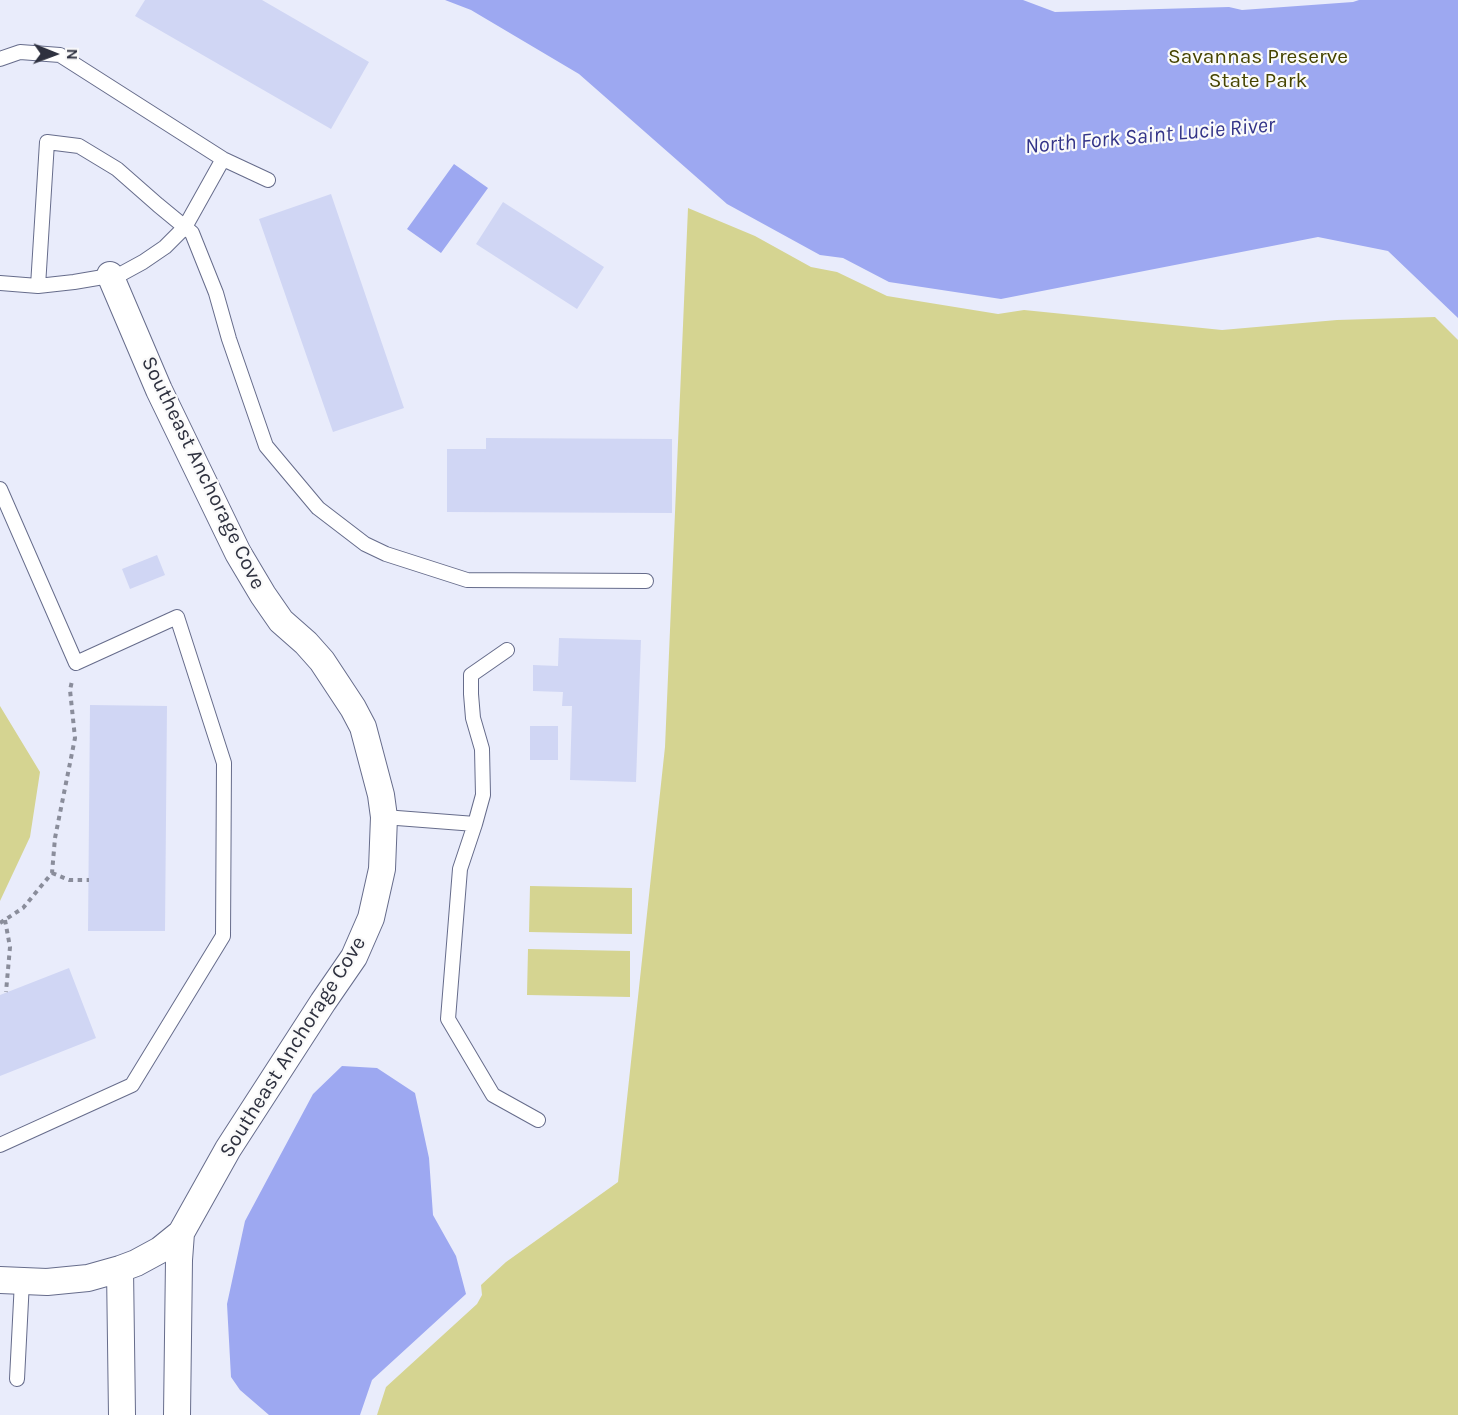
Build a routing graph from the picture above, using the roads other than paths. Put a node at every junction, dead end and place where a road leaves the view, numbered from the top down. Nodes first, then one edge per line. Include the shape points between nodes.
1 (0, 59) edge
2 (223, 159) junction
3 (268, 180) dead end
4 (185, 227) junction
5 (110, 275) junction
6 (0, 283) edge
7 (38, 286) junction
8 (0, 489) edge
9 (646, 581) dead end
10 (507, 650) dead end
11 (384, 817) junction
12 (476, 824) junction
13 (538, 1120) dead end
14 (0, 1145) edge
15 (181, 1233) junction
16 (120, 1269) junction
17 (11, 1280) edge
18 (17, 1379) dead end
19 (122, 1415) edge
20 (177, 1415) edge

1 - 2 lane via 20,52 60,55
2 - 3 lane
2 - 4 lane
4 - 5 lane via 143,262 122,274
4 - 7 lane via 103,159 79,146 47,142
4 - 9 lane via 192,233 216,293 266,446 318,508 365,544 466,580
5 - 7 lane
5 - 11 street, Southeast Anchorage Cove via 159,390 238,553 281,621 322,662 353,708 363,728
6 - 7 lane
8 - 14 lane via 76,663 177,617 224,764 223,936 132,1085
10 - 12 lane via 471,675 473,718 482,749 483,795
11 - 12 lane
11 - 15 street, Southeast Anchorage Cove via 382,869 370,918 354,957 228,1149
12 - 13 lane via 460,869 448,1019 493,1095
15 - 16 street via 160,1250
15 - 20 street, Southeast Anchorage Cove
16 - 17 street via 88,1278
16 - 19 street
17 - 18 lane

